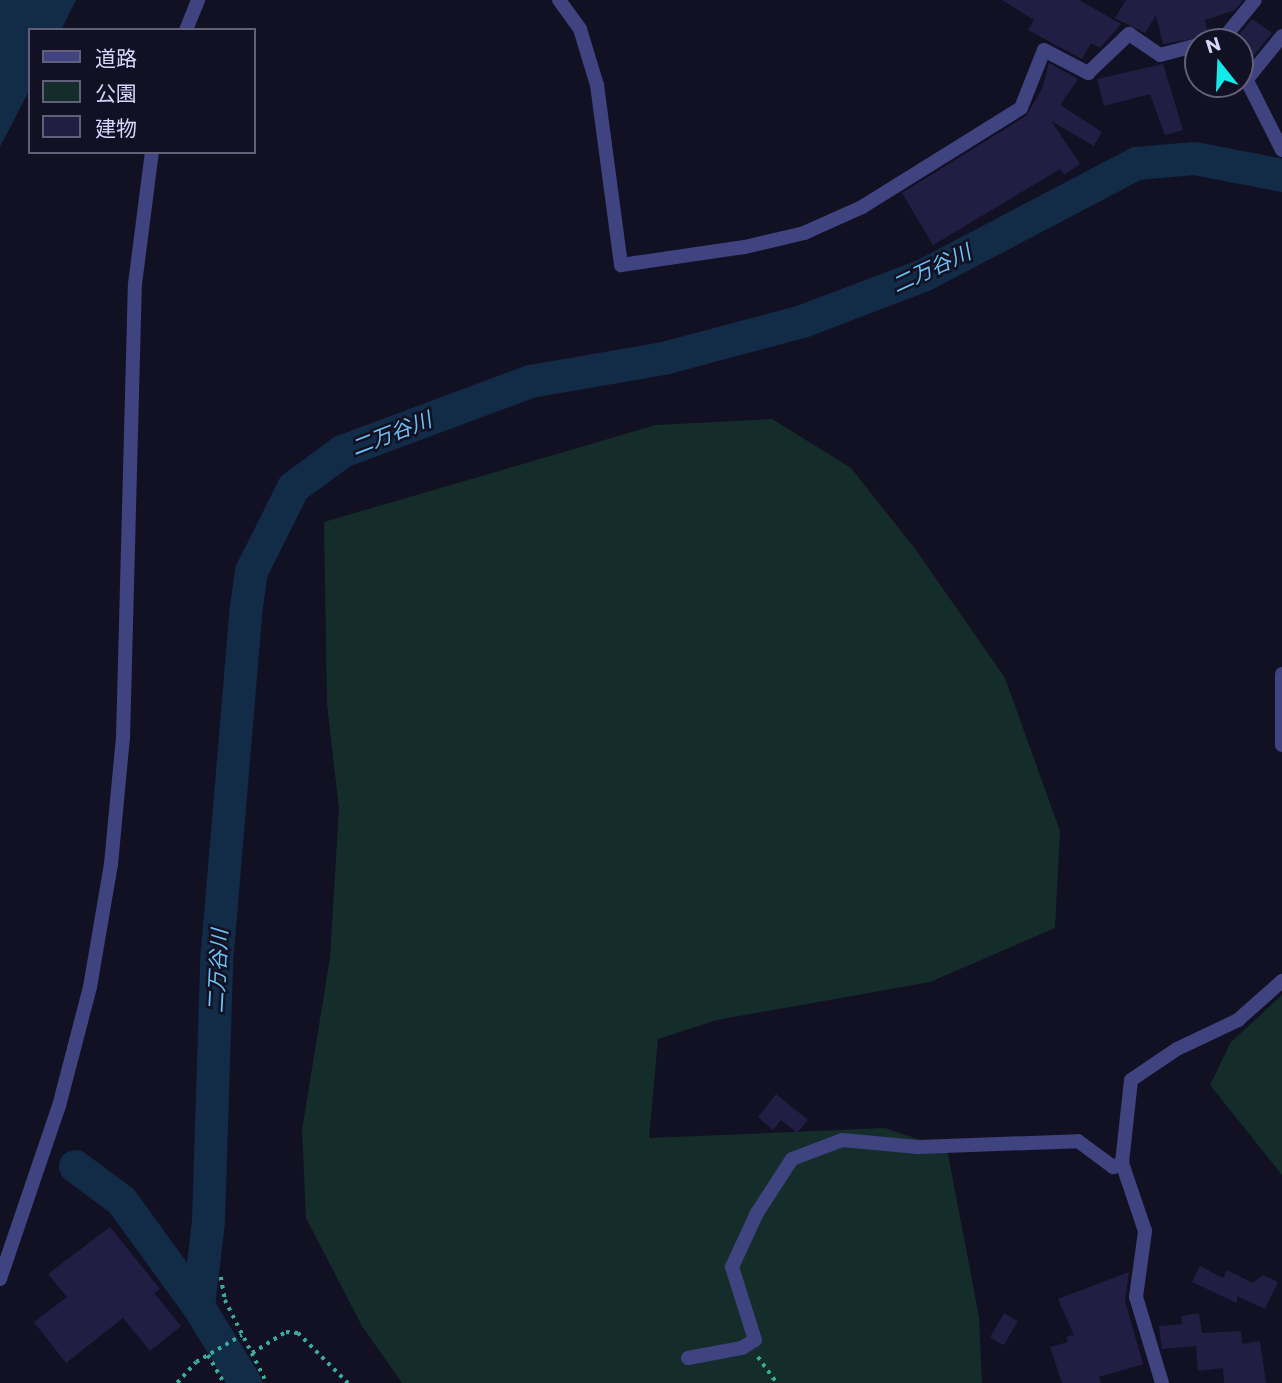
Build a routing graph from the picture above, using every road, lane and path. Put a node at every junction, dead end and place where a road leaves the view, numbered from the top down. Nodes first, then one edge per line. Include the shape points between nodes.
1 (198, 0) edge
2 (559, 0) edge
3 (1255, 0) edge
4 (187, 28) edge
5 (1231, 28) edge
6 (1282, 36) edge
7 (1184, 49) edge
8 (1254, 63) edge
9 (1254, 93) edge
10 (1282, 150) edge
11 (152, 154) edge
12 (1282, 674) edge
13 (1282, 745) edge
14 (1282, 981) edge
15 (1122, 1163) junction
16 (221, 1277) dead end
17 (0, 1279) edge
18 (243, 1334) junction
19 (755, 1340) junction
20 (252, 1353) junction
21 (210, 1354) junction
22 (688, 1358) dead end
23 (177, 1383) edge
24 (224, 1383) edge
25 (267, 1383) edge
26 (348, 1383) edge
27 (777, 1383) edge
28 (1163, 1383) edge

1 - 4 street
2 - 7 street via 580,29 597,85 621,264 746,247 804,233 862,207 1021,108 1044,50 1088,72 1129,34 1160,55
3 - 5 street
6 - 8 street
9 - 10 street
11 - 17 street via 135,284 123,738 111,864 90,988 66,1080
12 - 13 street
14 - 15 street via 1238,1020 1177,1049 1131,1080
15 - 19 street via 1113,1167 1078,1141 918,1147 842,1140 792,1159 757,1213 732,1267
15 - 28 street via 1145,1231 1136,1297
16 - 18 path via 225,1300
18 - 20 path
18 - 21 path
19 - 22 street via 742,1348
19 - 27 path via 762,1368
20 - 25 path
20 - 26 path via 286,1332 298,1333
21 - 23 path
21 - 24 path

